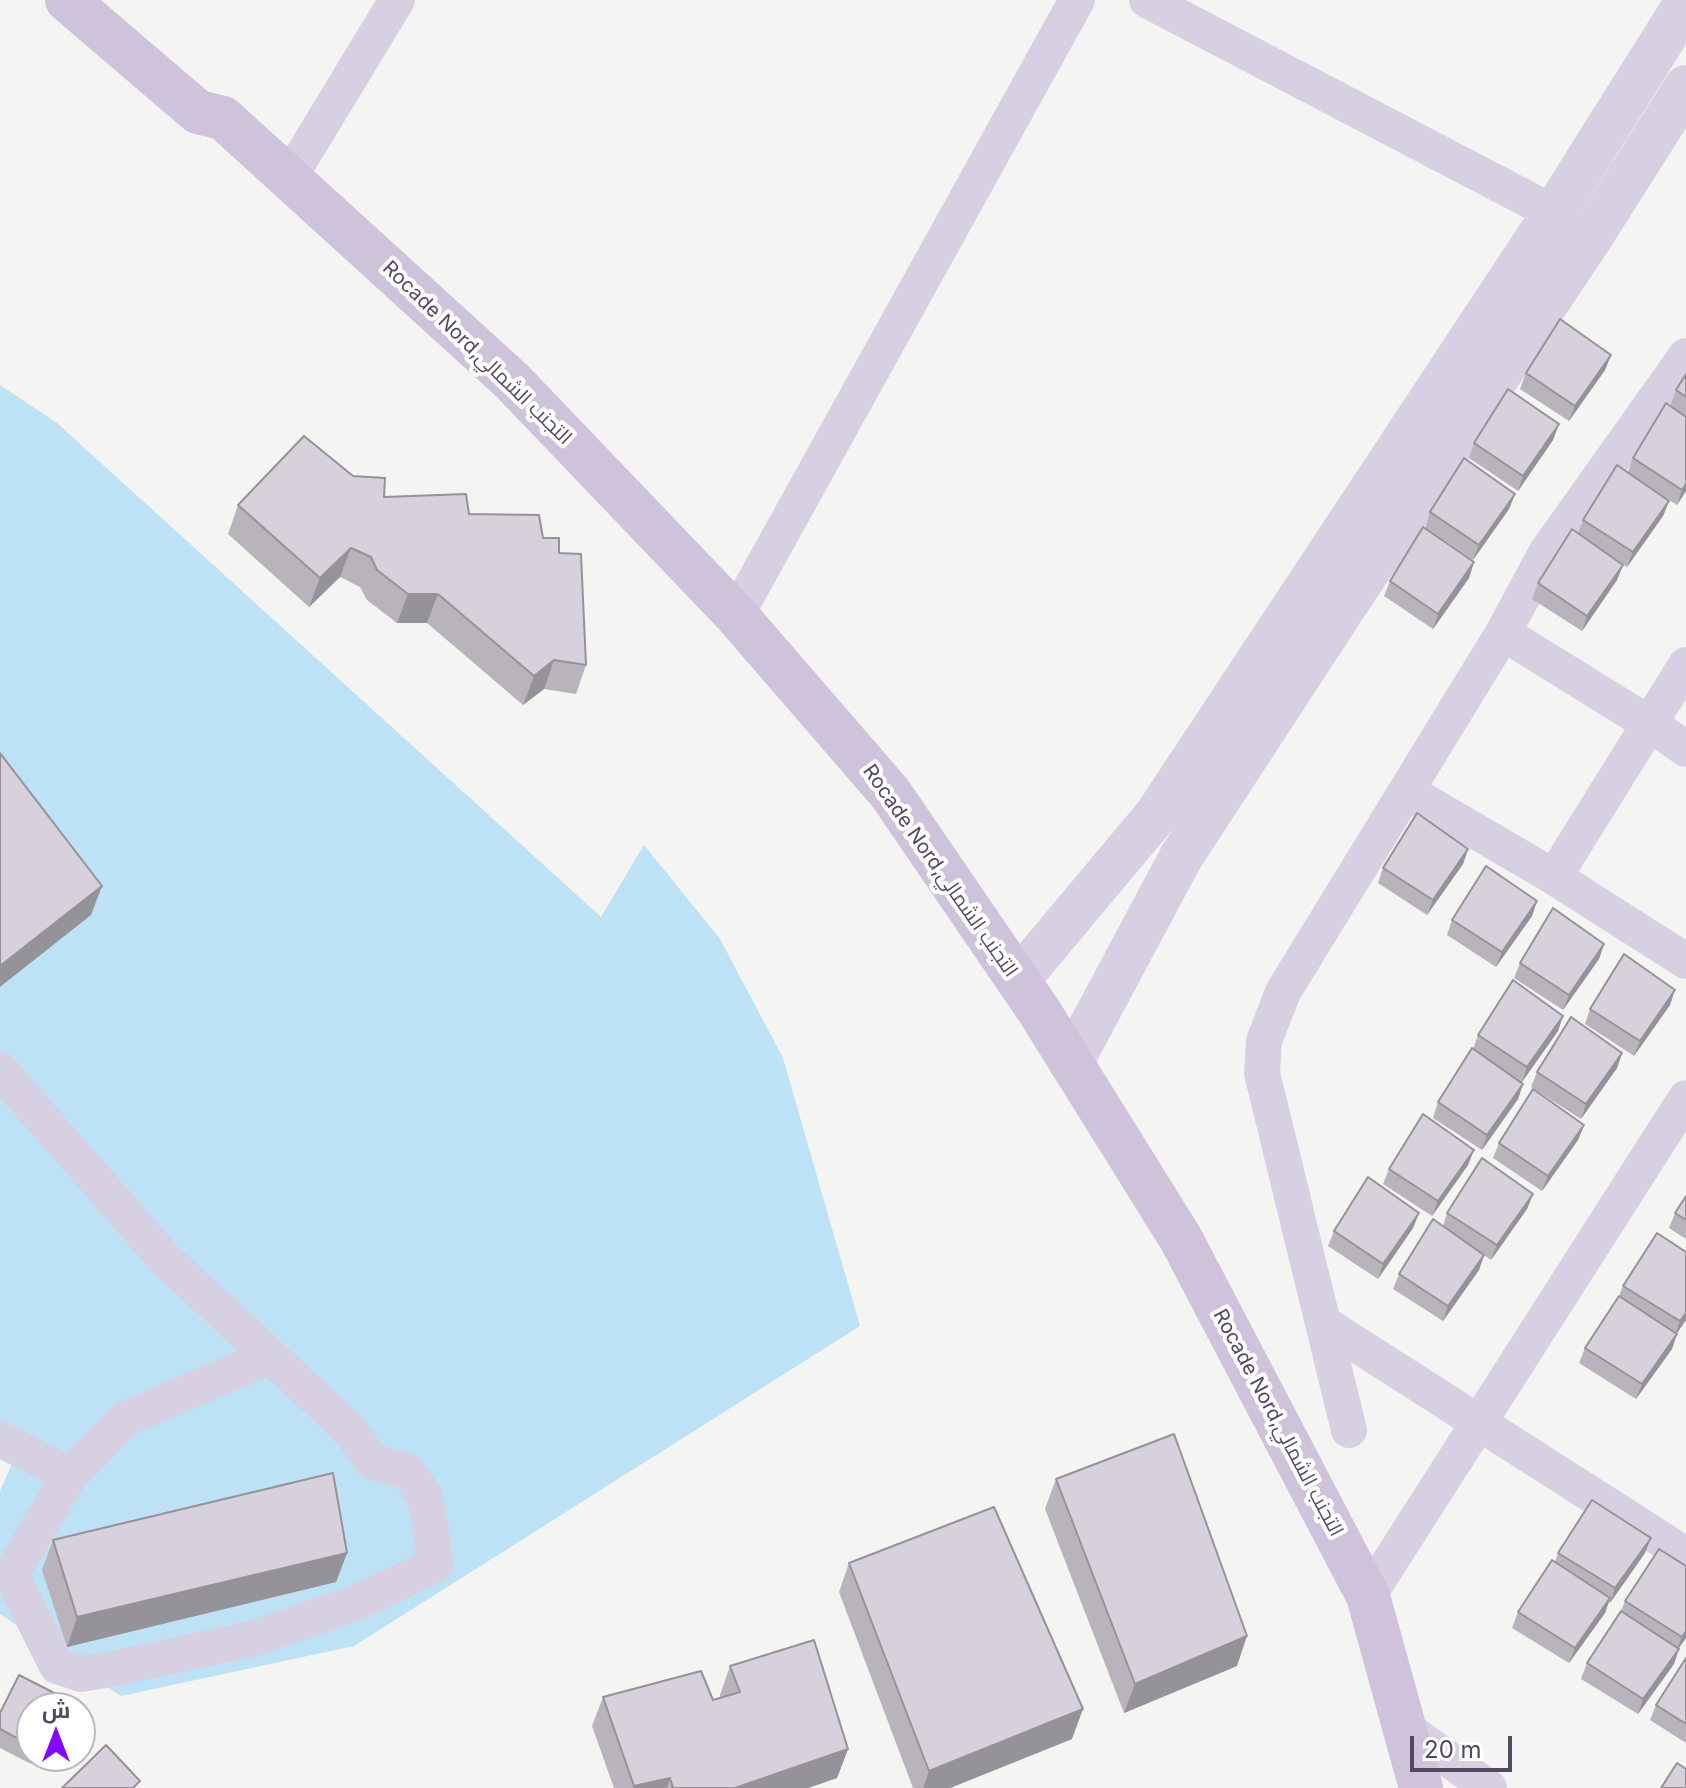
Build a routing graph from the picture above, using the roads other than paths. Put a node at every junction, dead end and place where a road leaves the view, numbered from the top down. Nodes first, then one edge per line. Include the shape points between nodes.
1 (67, 0) edge
2 (109, 0) edge
3 (397, 0) edge
4 (1077, 0) edge
5 (1147, 0) edge
6 (1686, 3) edge
7 (1686, 87) edge
8 (223, 118) junction
9 (289, 178) junction
10 (1554, 213) junction
11 (1591, 237) junction
12 (1686, 356) edge
13 (736, 615) junction
14 (1503, 633) junction
15 (1686, 665) edge
16 (1650, 724) junction
17 (1686, 749) edge
18 (1407, 791) junction
19 (1554, 877) junction
20 (1686, 961) edge
21 (1018, 980) junction
22 (1071, 1063) junction
23 (0, 1070) edge
24 (1686, 1098) edge
25 (1676, 1137) edge
26 (1323, 1323) junction
27 (270, 1356) junction
28 (1479, 1423) junction
29 (1349, 1430) dead end
30 (0, 1439) edge
31 (70, 1475) junction
32 (1686, 1555) edge
33 (1368, 1596) junction
34 (1405, 1728) junction
35 (1421, 1788) edge
36 (1489, 1788) edge

1 - 8 main road, Rocade Nord,التجنب الشمالي via 198,112
2 - 8 main road, Rocade Nord,التجنب الشمالي via 218,97
3 - 9 street
4 - 13 street
5 - 10 street
6 - 10 street
7 - 11 street
8 - 9 main road, Rocade Nord,التجنب الشمالي
9 - 13 main road, Rocade Nord,التجنب الشمالي via 512,381
10 - 11 street
10 - 21 street via 1157,814
11 - 22 street via 1181,857
12 - 14 street via 1546,553
13 - 21 main road, Rocade Nord,التجنب الشمالي via 890,793
14 - 16 street
14 - 18 street
15 - 16 street
16 - 17 street
16 - 19 street
18 - 19 street
18 - 26 street via 1283,992 1264,1041 1262,1073
19 - 20 street
21 - 22 main road, Rocade Nord,التجنب الشمالي
22 - 33 main road, Rocade Nord,التجنب الشمالي via 1181,1239
23 - 27 street via 164,1258
24 - 25 street
25 - 28 street
26 - 28 street
26 - 29 street
27 - 31 street via 125,1419
27 - 31 street via 348,1428 373,1462 407,1471 425,1496 435,1565 358,1602 255,1638 81,1674 57,1666 11,1574
28 - 32 street
28 - 33 street
30 - 31 street
33 - 34 main road, Rocade Nord,التجنب الشمالي
34 - 35 main road, Rocade Nord,التجنب الشمالي
34 - 36 street

